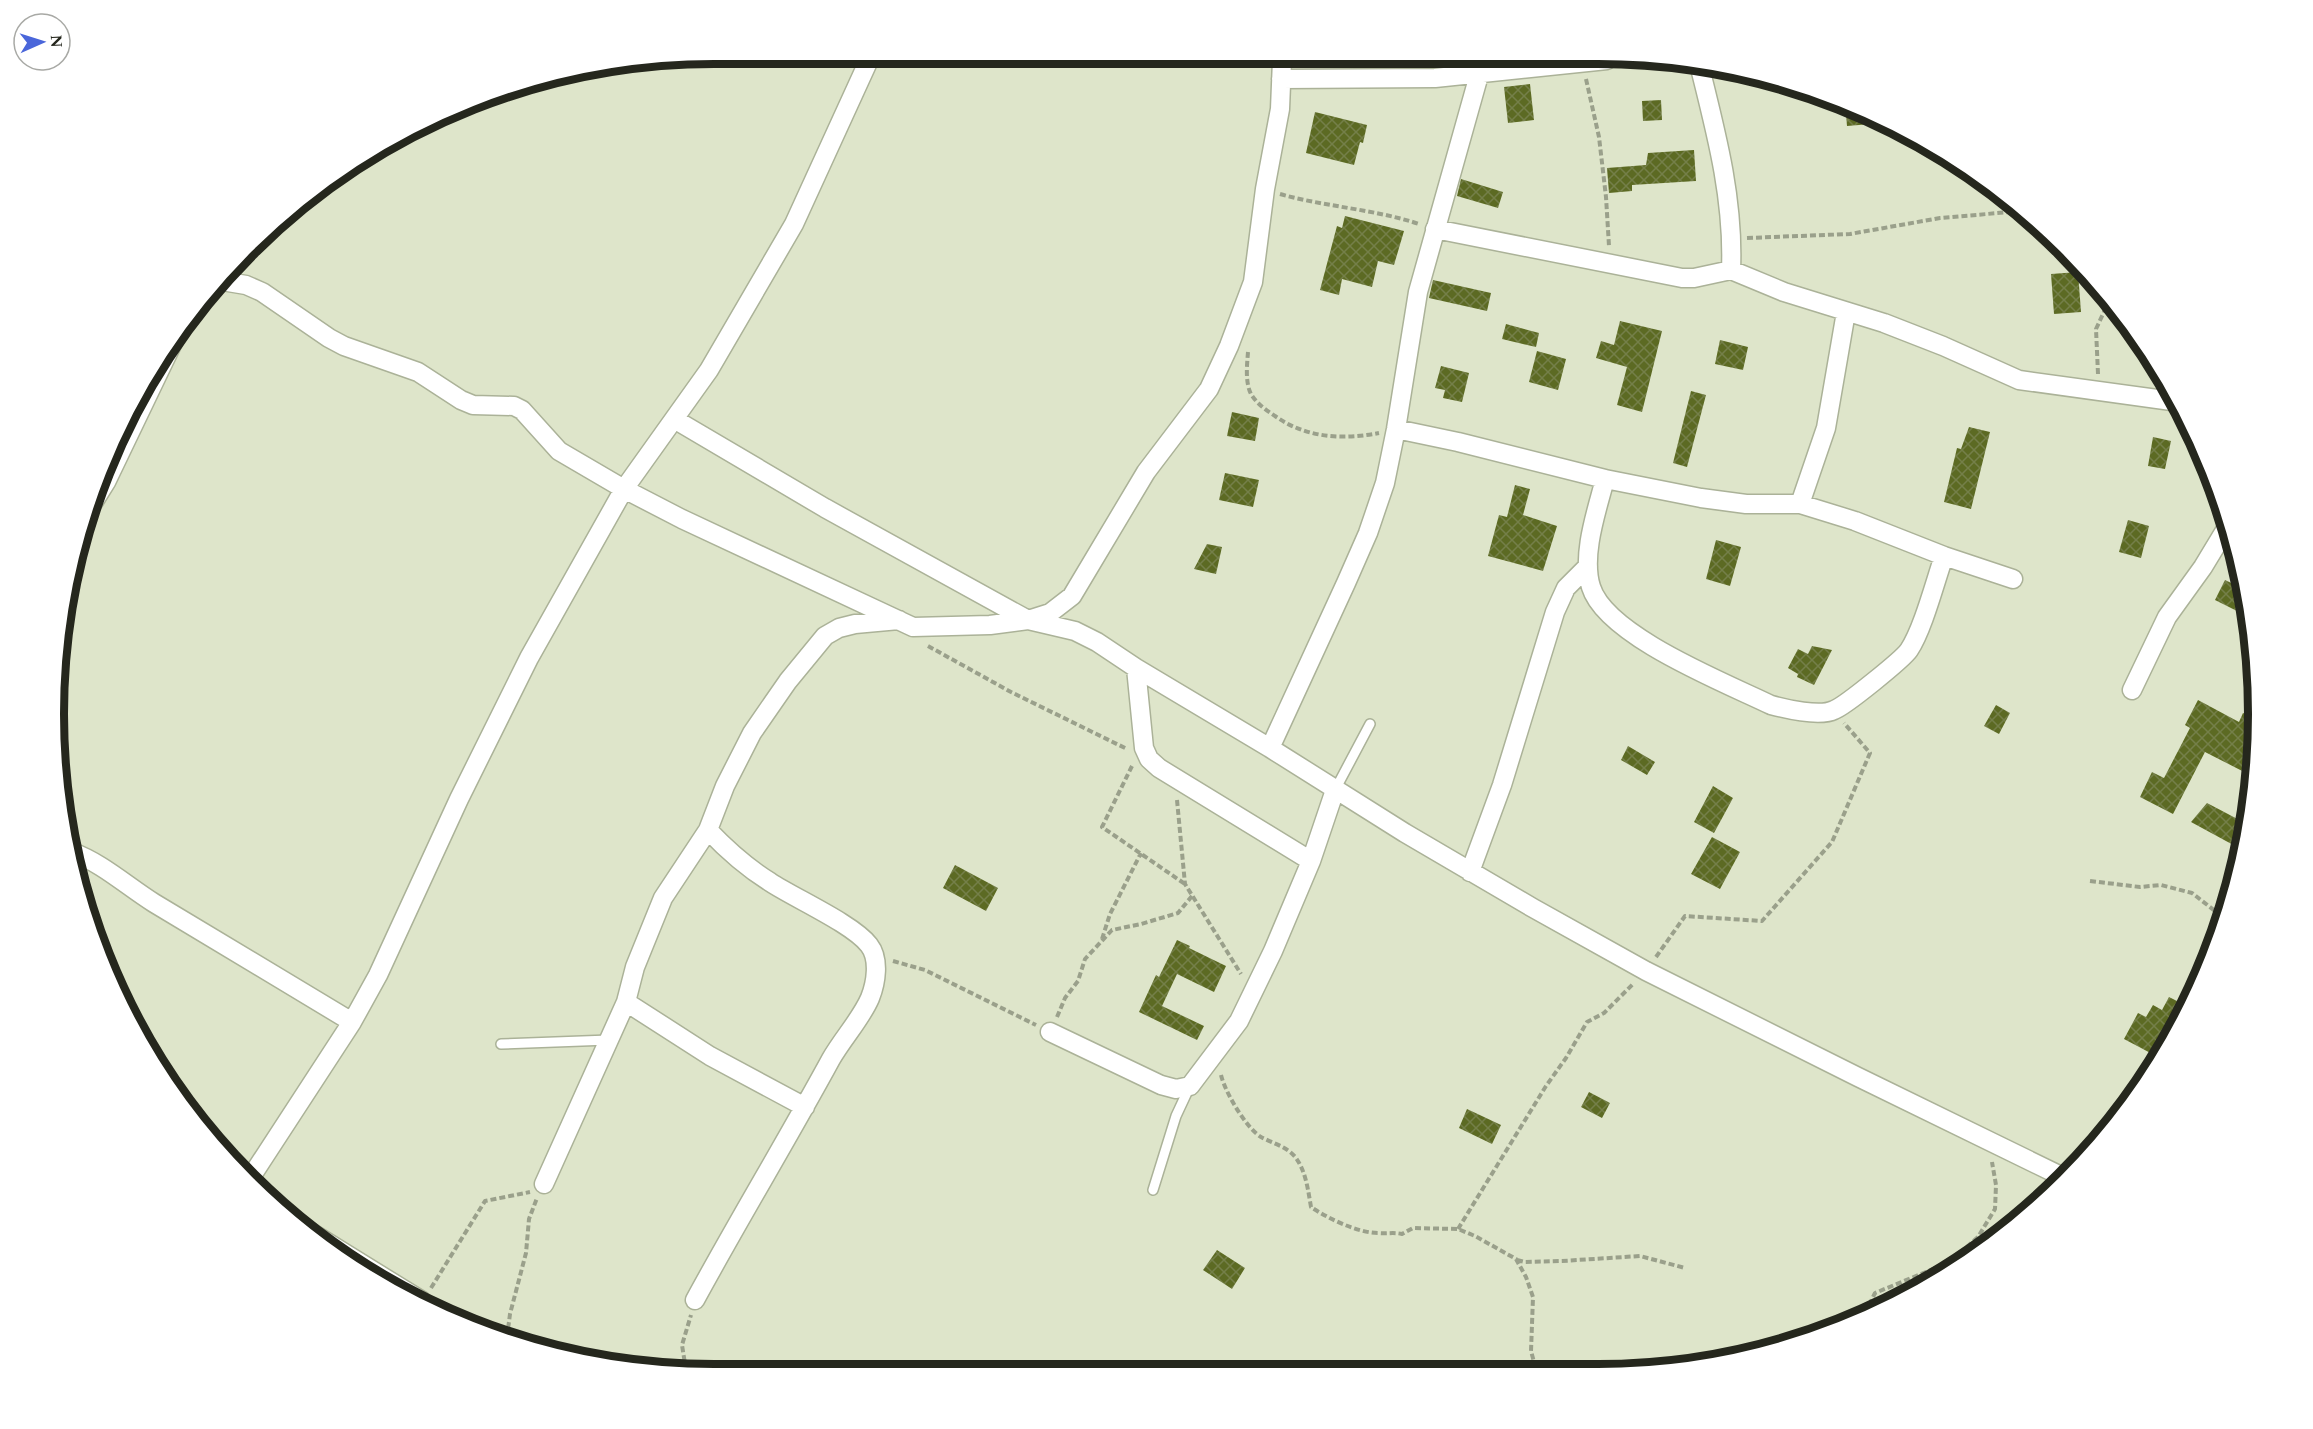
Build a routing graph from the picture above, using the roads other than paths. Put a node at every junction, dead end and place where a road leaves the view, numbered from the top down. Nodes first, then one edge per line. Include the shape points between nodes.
1 (867, 64) edge
2 (1282, 64) edge
3 (1582, 64) edge
4 (1479, 67) edge
5 (1702, 73) edge
6 (1281, 79) junction
7 (1435, 229) junction
8 (1731, 270) junction
9 (230, 282) edge
10 (1846, 312) junction
11 (2166, 400) edge
12 (137, 418) edge
13 (674, 420) junction
14 (1396, 429) junction
15 (122, 449) edge
16 (1605, 479) junction
17 (624, 489) junction
18 (1800, 504) junction
19 (2223, 535) edge
20 (1944, 556) junction
21 (1588, 566) junction
22 (2013, 579) dead end
23 (1028, 620) junction
24 (907, 623) junction
25 (1136, 668) junction
26 (2132, 690) dead end
27 (1370, 724) dead end
28 (1270, 748) junction
29 (1335, 790) junction
30 (708, 830) junction
31 (81, 856) edge
32 (1311, 861) junction
33 (1470, 872) junction
34 (626, 1002) junction
35 (352, 1022) junction
36 (1050, 1032) road end
37 (609, 1040) junction
38 (501, 1044) dead end
39 (1190, 1086) junction
40 (805, 1107) junction
41 (253, 1172) edge
42 (2058, 1174) edge
43 (543, 1184) road end
44 (1153, 1190) dead end
45 (695, 1300) road end

1 - 13 street via 795,224 709,370
2 - 6 street
3 - 4 street
4 - 6 street via 1435,78
4 - 7 street
5 - 8 street via 1721,154
6 - 23 street via 1281,109 1265,189 1253,282 1209,389 1146,472 1072,596 1050,613
7 - 8 street via 1682,278
7 - 14 street via 1418,292
8 - 10 street
9 - 17 street via 262,292 329,338 418,372 461,400 522,410 559,451
10 - 11 street via 1943,346 2019,380
10 - 18 street via 1826,428
12 - 15 street
13 - 17 street
13 - 23 street
14 - 16 street
14 - 28 street via 1385,483 1368,533
16 - 18 street via 1725,502
16 - 21 street
17 - 24 street
17 - 35 street via 529,658
18 - 20 street
19 - 26 street via 2167,617
20 - 21 street via 1910,649 1833,711 1809,712 1771,705 1658,650 1602,606 1595,597
20 - 22 street
21 - 33 street via 1566,588 1555,612 1502,785
23 - 24 street via 970,627
23 - 25 street via 1075,631
24 - 30 street via 855,624 825,636 752,733
25 - 28 street
25 - 32 street via 1143,757
27 - 29 lane
28 - 29 street
29 - 32 street
29 - 33 street
30 - 34 street via 663,898 635,967
30 - 40 street via 731,855 762,877 851,930 870,945 875,959 869,998
31 - 35 street
32 - 39 street via 1274,951 1239,1021
33 - 42 street via 1646,971
34 - 37 street
34 - 40 street via 710,1056
35 - 41 street
36 - 39 street via 1161,1085 1176,1089
37 - 38 lane
37 - 43 street
39 - 44 lane via 1176,1116
40 - 45 street

